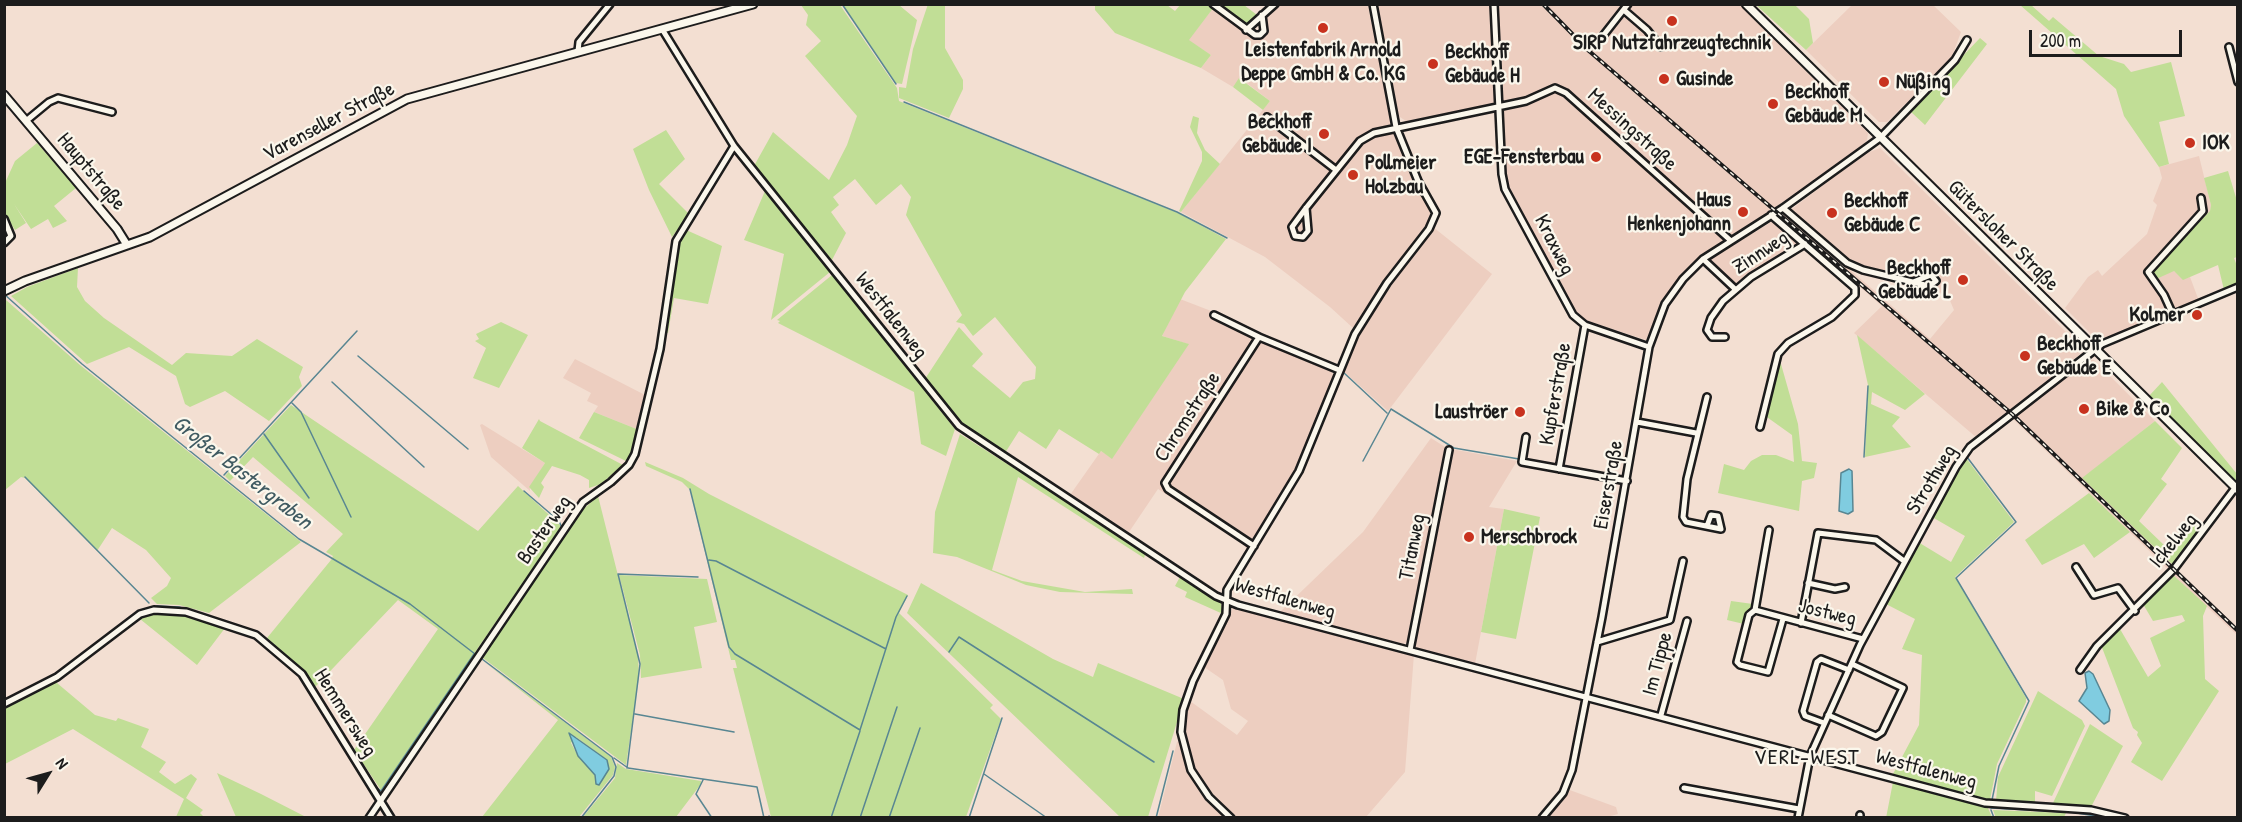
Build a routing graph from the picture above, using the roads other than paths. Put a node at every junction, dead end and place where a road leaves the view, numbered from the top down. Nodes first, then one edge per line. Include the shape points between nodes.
1 (610, 4) edge
2 (753, 4) edge
3 (1213, 4) edge
4 (1275, 4) edge
5 (1373, 4) edge
6 (1494, 4) edge
7 (1628, 4) edge
8 (1746, 4) edge
9 (1625, 11) junction
10 (1262, 15) junction
11 (662, 29) junction
12 (1246, 30) junction
13 (1967, 40) dead end
14 (1594, 46) dead end
15 (1661, 47) dead end
16 (2229, 47) dead end
17 (578, 51) junction
18 (2238, 82) edge
19 (4, 95) edge
20 (1499, 107) junction
21 (112, 112) dead end
22 (1267, 117) dead end
23 (26, 121) junction
24 (1396, 127) junction
25 (1880, 138) junction
26 (734, 146) junction
27 (1336, 170) junction
28 (2201, 198) dead end
29 (1306, 208) junction
30 (1783, 208) junction
31 (1772, 216) junction
32 (4, 219) edge
33 (1730, 240) junction
34 (4, 243) edge
35 (1805, 244) junction
36 (127, 245) junction
37 (1703, 259) junction
38 (1913, 282) dead end
39 (2238, 287) edge
40 (1735, 289) junction
41 (6, 290) edge
42 (1214, 315) dead end
43 (2173, 315) junction
44 (1585, 326) junction
45 (1259, 337) junction
46 (1725, 337) dead end
47 (1648, 347) junction
48 (2095, 349) junction
49 (1339, 370) junction
50 (1707, 397) dead end
51 (1637, 422) junction
52 (1760, 427) dead end
53 (1696, 433) junction
54 (1526, 437) dead end
55 (1449, 450) dead end
56 (1559, 469) junction
57 (1627, 481) junction
58 (2236, 489) edge
59 (1707, 526) dead end
60 (1769, 530) dead end
61 (1254, 546) junction
62 (1683, 561) dead end
63 (1904, 561) junction
64 (2076, 567) dead end
65 (1808, 583) junction
66 (1845, 587) dead end
67 (1227, 601) junction
68 (1755, 610) junction
69 (2135, 611) junction
70 (1783, 619) junction
71 (1687, 621) dead end
72 (1801, 623) junction
73 (1863, 639) junction
74 (1598, 642) junction
75 (1410, 650) junction
76 (1852, 664) junction
77 (1849, 670) junction
78 (2080, 670) dead end
79 (1587, 697) junction
80 (4, 704) edge
81 (1661, 715) junction
82 (1828, 715) junction
83 (1824, 723) junction
84 (1810, 756) junction
85 (1684, 788) dead end
86 (381, 800) junction
87 (1799, 809) junction
88 (369, 818) edge
89 (391, 818) edge
90 (1231, 818) edge
91 (1542, 818) edge
92 (1798, 818) edge
93 (2125, 818) edge

1 - 17 street via 579,42
2 - 11 main road, Varenseller Straße
3 - 12 street
4 - 10 street
5 - 24 street
6 - 20 street
7 - 9 street
8 - 25 main road, Gütersloher Straße
9 - 14 street
9 - 15 street
10 - 12 street
10 - 12 street via 1264,31 1260,35
11 - 17 main road, Varenseller Straße
11 - 26 street, Westfalenweg
13 - 25 street, Eiserstraße via 1955,60
16 - 18 street
17 - 36 main road, Varenseller Straße via 388,107 172,226
19 - 23 main road, Hauptstraße
20 - 24 street, Messingstraße
20 - 33 street, Messingstraße via 1526,101 1549,89 1561,90
20 - 44 street, Kraxweg via 1505,189 1565,304
21 - 23 street, Hauptstraße via 58,98
22 - 27 street
23 - 36 main road, Hauptstraße
24 - 27 street, Messingstraße via 1360,141
24 - 49 street via 1418,182 1436,213 1429,229 1386,283 1355,334
25 - 30 street, Eiserstraße
25 - 48 main road, Gütersloher Straße
26 - 67 street, Westfalenweg via 958,426
26 - 86 street, Basterweg via 676,241 660,349 635,454 611,482 583,502
27 - 29 street, Messingstraße
28 - 43 street via 2203,211 2148,272
29 - 29 street, Messingstraße via 1292,227 1295,236 1303,237 1308,231
30 - 31 street, Eiserstraße
30 - 38 street via 1847,263
31 - 33 street, Eiserstraße
31 - 35 street
32 - 34 street via 11,236
33 - 37 street, Eiserstraße
35 - 40 street, Zinnweg
35 - 52 street via 1855,288 1856,295 1832,317 1788,343 1778,354
36 - 41 main road, Varenseller Straße
37 - 40 street, Zinnweg
37 - 47 street, Eiserstraße via 1665,304
39 - 43 street, Strothweg
40 - 46 street, Zinnweg via 1716,311 1707,330 1712,337
42 - 45 street
43 - 48 street, Strothweg
44 - 47 street, Kraxweg
44 - 56 street, Kupferstraße
45 - 49 street
45 - 61 street, Chromstraße via 1165,483 1168,489
47 - 51 street, Eiserstraße
48 - 58 main road, Gütersloher Straße
48 - 63 street, Strothweg via 1970,447
49 - 61 street via 1299,471
50 - 53 street
51 - 53 street
51 - 57 street, Eiserstraße
53 - 59 street via 1683,517 1686,522
54 - 56 street via 1522,462
55 - 75 street, Titanweg
56 - 57 street
57 - 74 street, Eiserstraße
58 - 69 street, Ickelweg via 2174,569
60 - 68 street, Jostweg
61 - 67 street via 1227,591
62 - 74 street via 1670,620
63 - 65 street via 1876,540 1818,533
63 - 73 street, Strothweg
64 - 69 street via 2094,595 2118,588
65 - 66 street via 1835,589
65 - 72 street
67 - 75 street, Westfalenweg
67 - 90 street via 1226,614 1183,710 1181,732 1191,770 1209,797
68 - 70 street, Jostweg
68 - 70 street, Jostweg via 1749,615 1737,662 1740,665 1768,672
69 - 78 street, Ickelweg via 2097,646
70 - 72 street, Jostweg
71 - 81 street, Im Tippe
72 - 73 street, Jostweg
73 - 76 street, Strothweg
74 - 79 street, Eiserstraße
75 - 79 street, Westfalenweg
76 - 77 street, Strothweg
76 - 82 street via 1903,688 1882,732 1876,736
77 - 82 street, Strothweg
77 - 83 street via 1821,659 1817,662 1803,711 1805,716
79 - 81 street, Westfalenweg
79 - 91 street, Eiserstraße via 1572,770 1563,793
80 - 86 street, Hemmersweg via 57,677 140,614 154,610 186,612 256,635 302,674
81 - 84 street, Westfalenweg
82 - 83 street, Strothweg
83 - 84 street, Strothweg
84 - 87 street, Strothweg
84 - 93 street, Westfalenweg via 1985,803 2091,810
85 - 87 street
86 - 88 street, Basterweg
86 - 89 street, Hemmersweg
87 - 92 street, Strothweg

